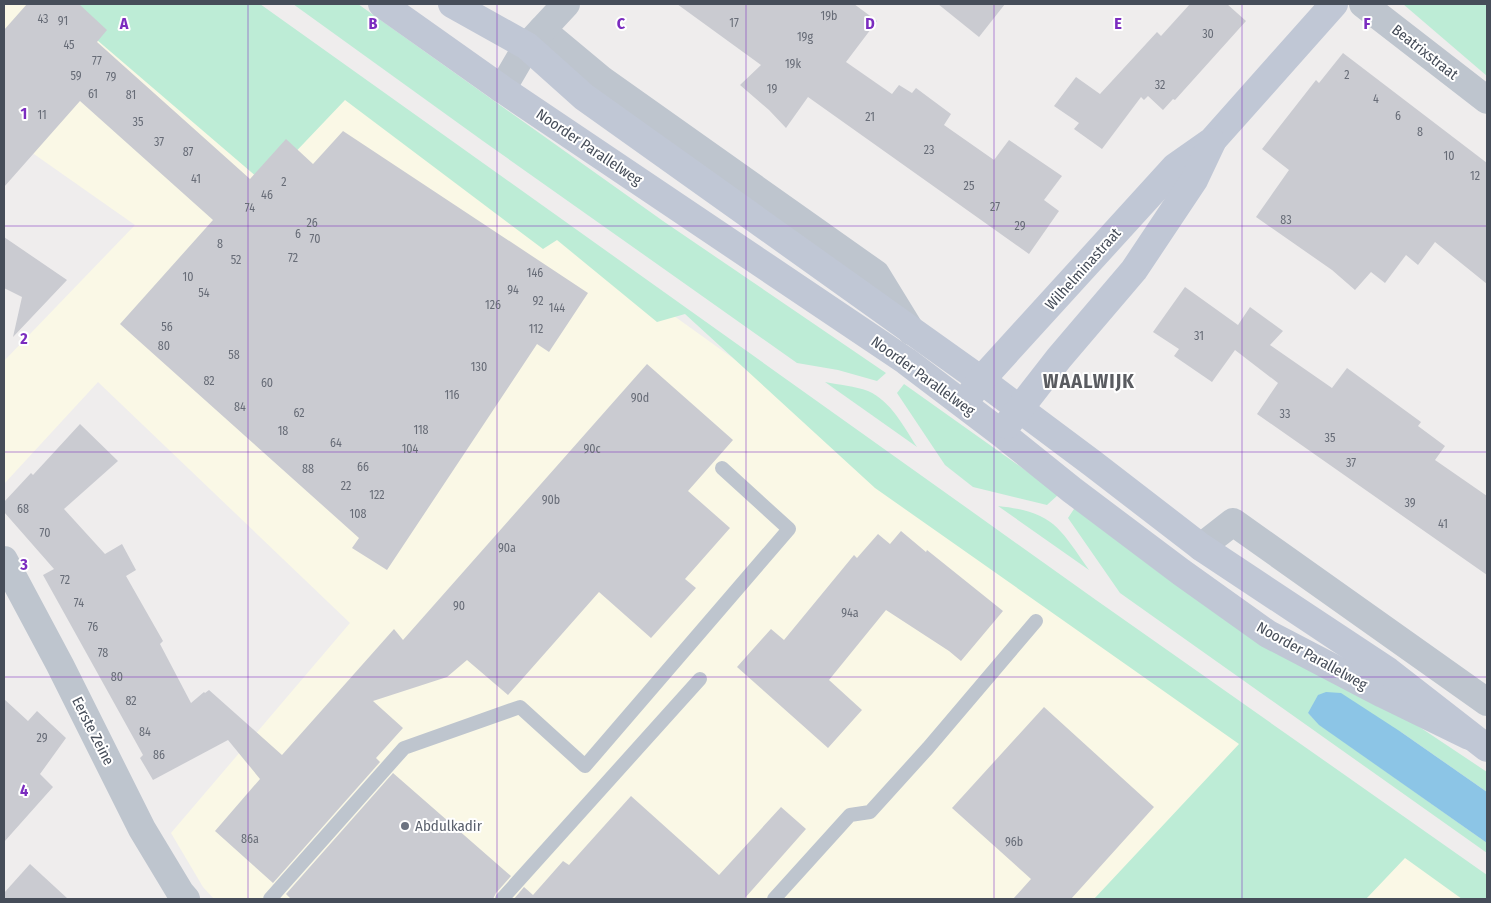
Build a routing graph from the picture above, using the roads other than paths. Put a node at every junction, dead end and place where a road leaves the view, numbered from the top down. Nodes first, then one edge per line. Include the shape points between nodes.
1 (382, 4) edge
2 (452, 4) edge
3 (566, 4) edge
4 (1334, 4) edge
5 (1363, 4) edge
6 (534, 38) junction
7 (502, 89) junction
8 (1487, 100) edge
9 (1212, 141) junction
10 (981, 380) junction
11 (963, 405) junction
12 (1019, 410) junction
13 (1001, 433) junction
14 (722, 468) dead end
15 (1200, 547) junction
16 (4, 560) edge
17 (1036, 621) dead end
18 (700, 679) dead end
19 (1487, 702) edge
20 (1478, 742) edge
21 (186, 899) edge
22 (270, 899) edge
23 (502, 899) edge
24 (774, 899) edge

1 - 7 main road, Noorder Parallelweg
2 - 6 main road, Noorder Parallelweg
3 - 6 street
4 - 9 main road, Wilhelminastraat
5 - 8 street, Beatrixstraat
6 - 7 street
6 - 10 main road, Noorder Parallelweg via 584,97
7 - 11 main road, Noorder Parallelweg via 898,356
9 - 10 main road, Wilhelminastraat via 1175,167
9 - 12 main road, Wilhelminastraat via 1194,180 1134,270
10 - 11 main road, Wilhelminastraat
10 - 12 main road, Noorder Parallelweg
11 - 13 main road, Noorder Parallelweg
12 - 13 main road, Wilhelminastraat
12 - 15 main road, Noorder Parallelweg
13 - 20 main road, Noorder Parallelweg via 1134,537 1268,634
14 - 22 lane via 788,529 585,766 520,707 404,748
15 - 19 street via 1233,522
15 - 20 main road, Noorder Parallelweg via 1388,671
16 - 21 street, Eerste Zeine via 142,829
17 - 24 lane via 870,812 850,815
18 - 23 lane

